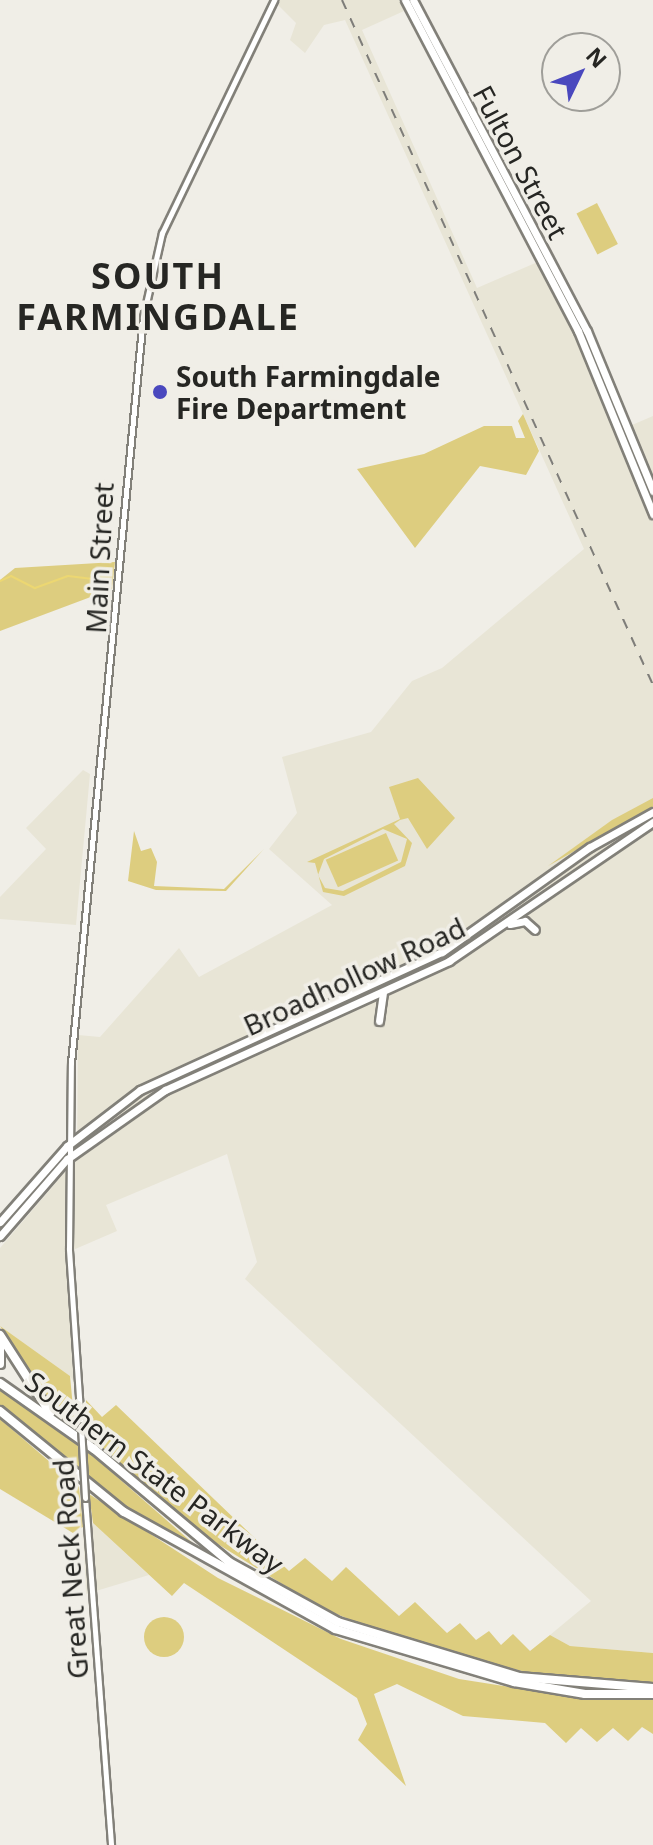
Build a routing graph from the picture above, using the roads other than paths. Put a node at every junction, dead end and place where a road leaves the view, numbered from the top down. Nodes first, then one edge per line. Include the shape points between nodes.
1 (274, 0) edge
2 (405, 0) edge
3 (413, 0) edge
4 (653, 491) edge
5 (653, 511) edge
6 (653, 812) edge
7 (653, 822) edge
8 (504, 926) junction
9 (535, 930) dead end
10 (387, 990) junction
11 (379, 1021) dead end
12 (67, 1146) junction
13 (67, 1159) junction
14 (0, 1222) edge
15 (0, 1236) edge
16 (0, 1338) edge
17 (0, 1364) edge
18 (0, 1383) edge
19 (3, 1415) edge
20 (62, 1425) junction
21 (653, 1688) edge
22 (653, 1694) edge
23 (111, 1845) edge

1 - 12 main road, Main Street via 162,233 148,283 76,982
2 - 5 main road, Fulton Street via 580,336
3 - 4 main road, Fulton Street via 592,343
6 - 12 main road, Broadhollow Road via 578,855 457,944 173,1073
7 - 8 main road, Broadhollow Road
8 - 9 main road via 523,921
8 - 10 main road, Broadhollow Road
10 - 11 main road via 376,1004
10 - 13 main road, Broadhollow Road via 165,1090
12 - 13 main road, Great Neck Road
12 - 14 main road, Broadhollow Road
13 - 15 main road, Broadhollow Road
13 - 23 main road, Great Neck Road, bridge via 85,1503
16 - 17 highway
16 - 20 highway
18 - 20 highway, Southern State Parkway
19 - 22 highway, Southern State Parkway via 124,1512 335,1629 514,1682 585,1694
20 - 21 highway, Southern State Parkway via 229,1562 338,1622 519,1677

